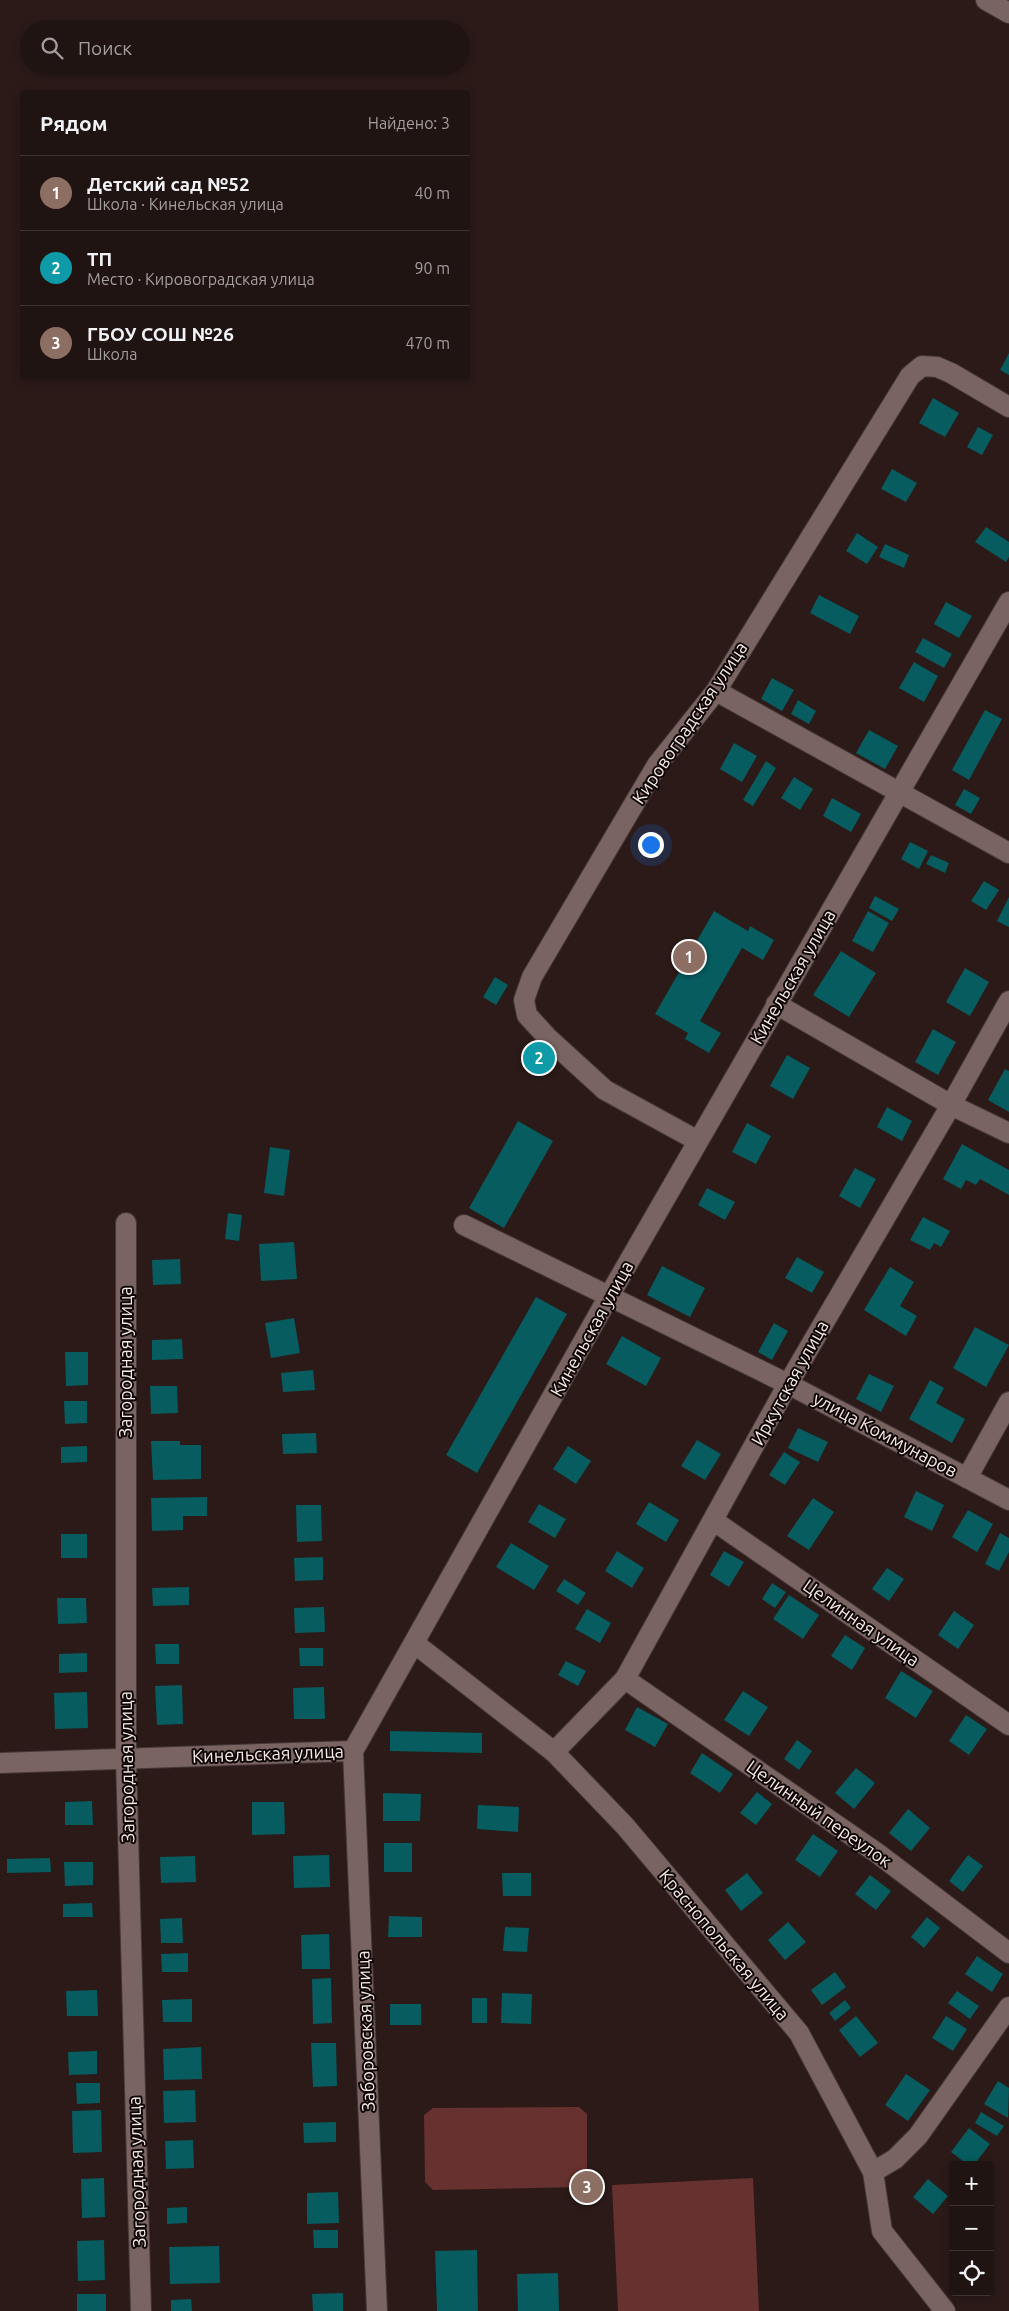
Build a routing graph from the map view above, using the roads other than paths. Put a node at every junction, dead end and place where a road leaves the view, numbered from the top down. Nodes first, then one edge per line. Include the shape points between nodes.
1 (986, 0) edge
2 (1009, 13) edge
3 (1009, 407) edge
4 (1009, 602) edge
5 (716, 691) junction
6 (900, 792) junction
7 (1009, 853) edge
8 (1009, 1001) edge
9 (776, 1004) junction
10 (951, 1105) junction
11 (1009, 1133) edge
12 (698, 1141) junction
13 (126, 1223) dead end
14 (464, 1225) dead end
15 (609, 1296) junction
16 (788, 1384) junction
17 (1009, 1402) edge
18 (967, 1478) junction
19 (1009, 1500) edge
20 (714, 1521) junction
21 (414, 1644) junction
22 (625, 1679) junction
23 (1009, 1725) edge
24 (353, 1751) junction
25 (554, 1752) junction
26 (126, 1758) junction
27 (0, 1763) edge
28 (1009, 1953) edge
29 (1009, 2006) edge
30 (873, 2172) junction
31 (141, 2311) edge
32 (377, 2311) edge
33 (945, 2311) edge

1 - 2 street
3 - 5 street, Кировоградская улица via 937,367 922,366 910,376
4 - 6 street, Кинельская улица
5 - 6 street
5 - 12 street, Кировоградская улица via 657,765 532,977 524,1000 527,1015 536,1026 605,1090
6 - 7 street
6 - 9 street, Кинельская улица
8 - 10 street, Иркутская улица
9 - 10 street
9 - 12 street, Кинельская улица
10 - 11 street
10 - 16 street, Иркутская улица
12 - 15 street, Кинельская улица
13 - 26 street, Загородная улица
14 - 15 street, улица Коммунаров
15 - 16 street, улица Коммунаров
15 - 21 street, Кинельская улица
16 - 18 street, улица Коммунаров
16 - 20 street, Иркутская улица
17 - 18 street
18 - 19 street, улица Коммунаров
20 - 22 street, Иркутская улица
20 - 23 street, Целинная улица
21 - 24 street, Кинельская улица
21 - 25 street, Краснопольская улица
22 - 25 street, Иркутская улица
22 - 28 street, Целинный переулок via 877,1853
24 - 26 street, Кинельская улица
24 - 32 street, Заборовская улица
25 - 30 street, Краснопольская улица via 625,1826 798,2034
26 - 27 street, Кинельская улица
26 - 31 street, Загородная улица
29 - 30 street via 918,2136 895,2160
30 - 33 street, Краснопольская улица via 882,2231

